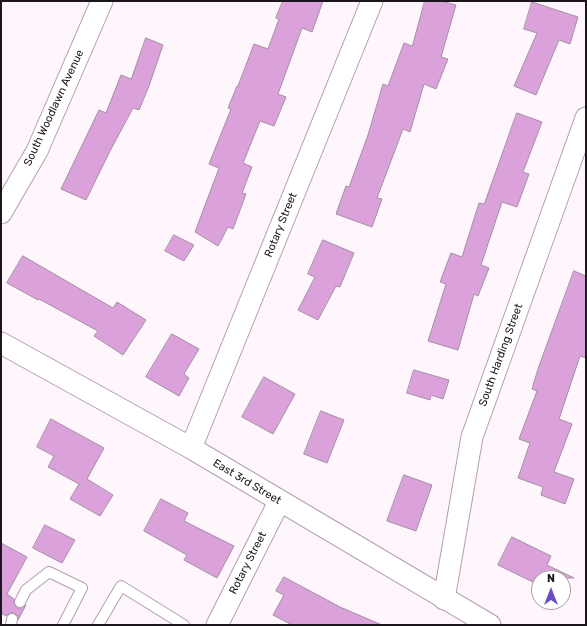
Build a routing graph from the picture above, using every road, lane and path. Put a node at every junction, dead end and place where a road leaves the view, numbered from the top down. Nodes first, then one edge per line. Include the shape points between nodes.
1 (102, 1) edge
2 (372, 1) edge
3 (586, 118) edge
4 (1, 213) edge
5 (1, 343) edge
6 (190, 448) junction
7 (279, 502) junction
8 (444, 599) junction
9 (20, 602) dead end
10 (63, 625) edge
11 (98, 625) edge
12 (184, 625) edge
13 (217, 625) edge
14 (490, 625) edge

1 - 4 street, South Woodlawn Avenue via 36,151
2 - 6 street, Rotary Street
3 - 8 street, South Harding Street via 472,437
5 - 6 street, East 3rd Street
6 - 7 street, East 3rd Street
7 - 8 street, East 3rd Street
7 - 13 street, Rotary Street
8 - 14 street, East 3rd Street
9 - 10 lane via 26,590 49,572 82,588
11 - 12 lane via 121,586

